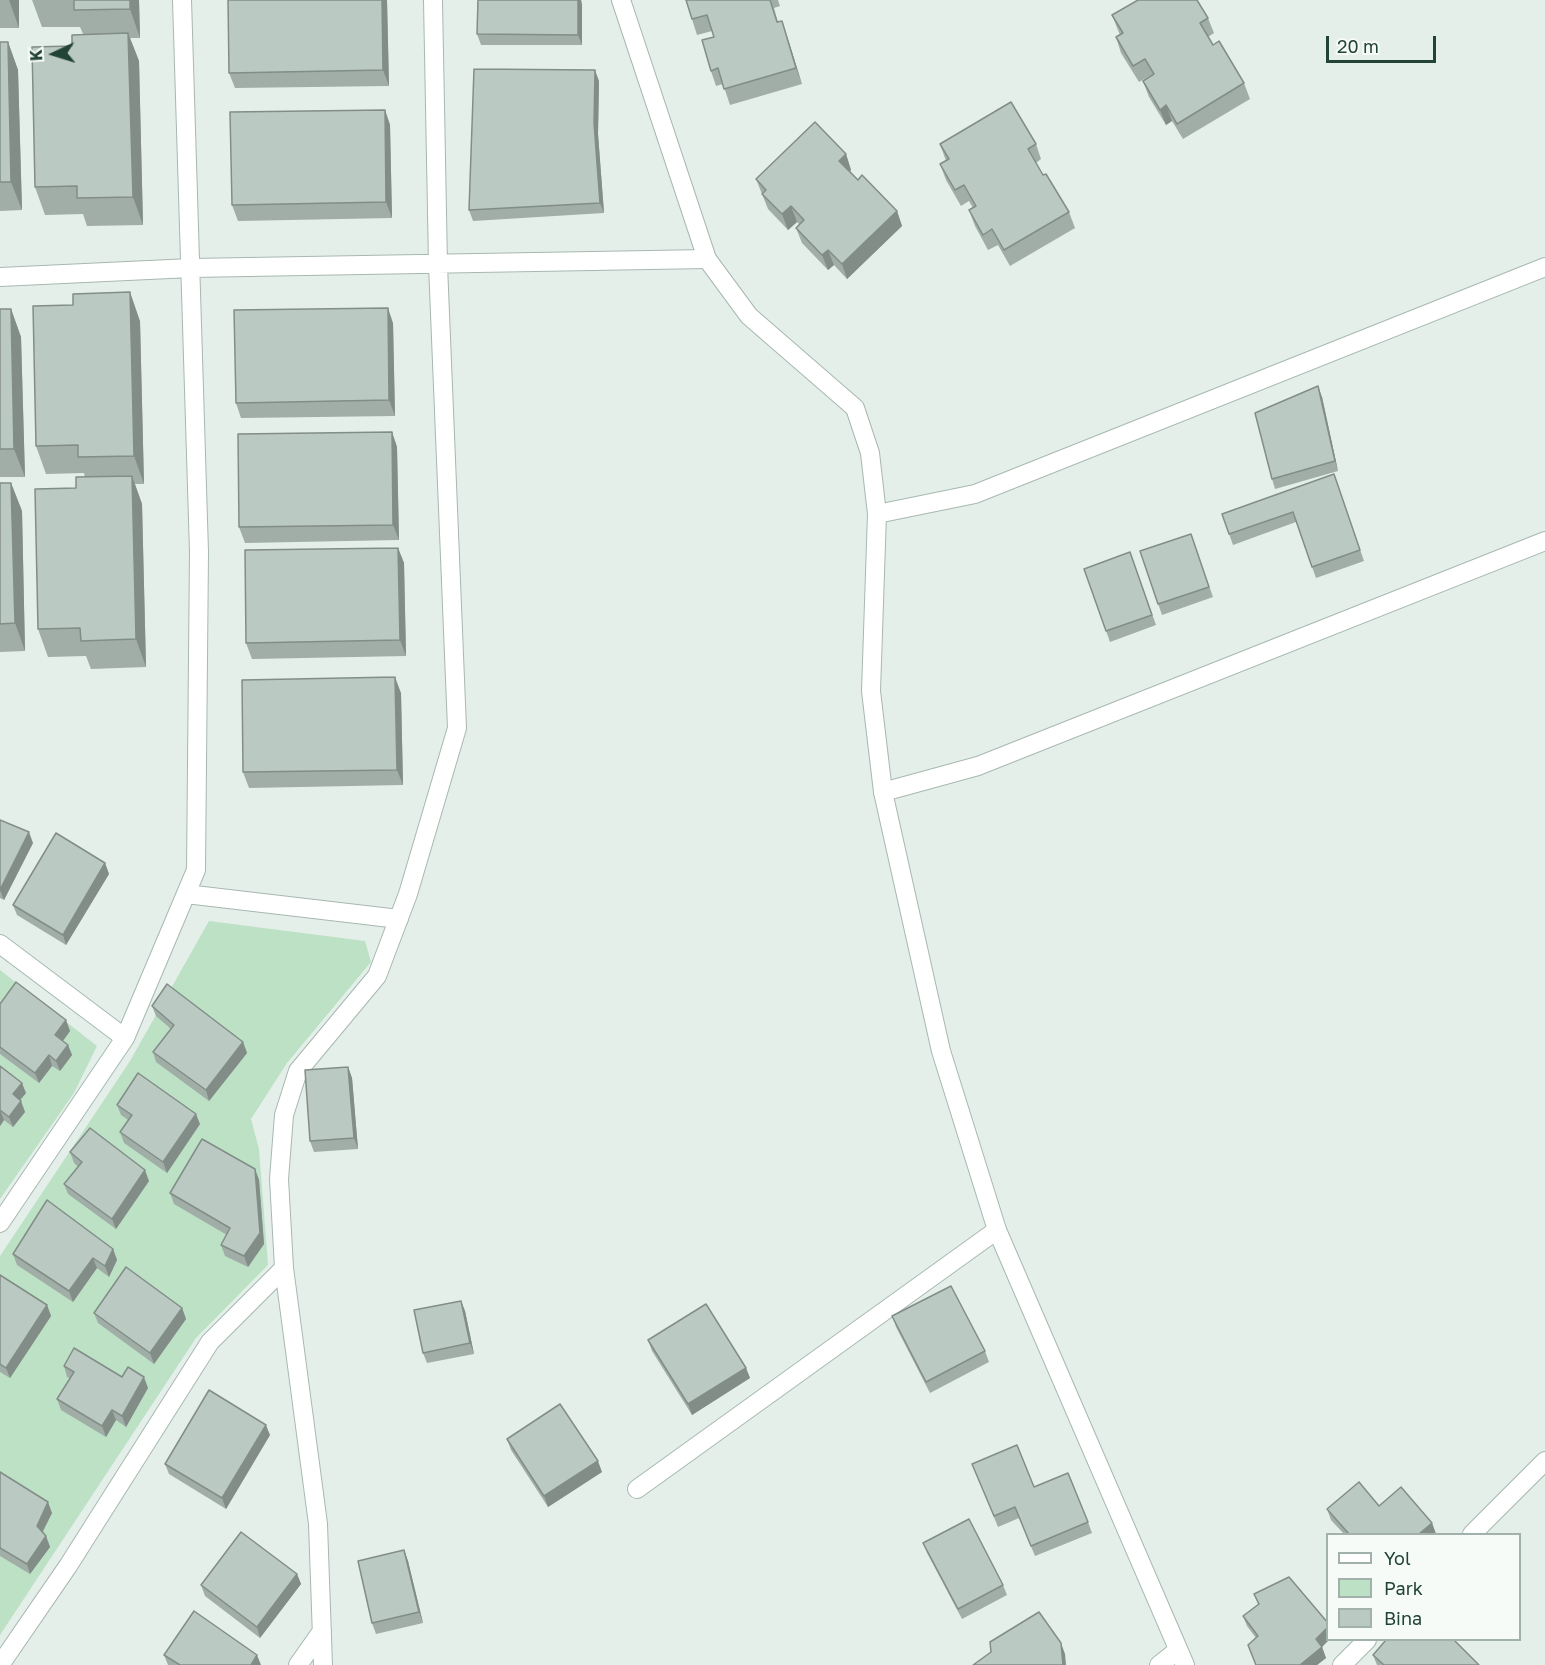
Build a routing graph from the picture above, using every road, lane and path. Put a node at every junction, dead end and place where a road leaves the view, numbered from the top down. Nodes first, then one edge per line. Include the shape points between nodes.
1 (182, 0) edge
2 (433, 0) edge
3 (621, 0) edge
4 (707, 259) junction
5 (438, 265) junction
6 (1545, 267) edge
7 (191, 268) junction
8 (0, 277) edge
9 (877, 514) junction
10 (1545, 541) edge
11 (883, 792) junction
12 (186, 894) junction
13 (399, 919) junction
14 (0, 944) edge
15 (125, 1038) junction
16 (0, 1223) edge
17 (997, 1230) junction
18 (284, 1268) junction
19 (1545, 1461) edge
20 (637, 1489) dead end
21 (1473, 1533) edge
22 (322, 1631) junction
23 (1366, 1641) edge
24 (1182, 1658) edge
25 (0, 1665) edge
26 (298, 1665) edge
27 (323, 1665) edge
28 (1159, 1665) edge
29 (1342, 1665) edge

1 - 7 street
2 - 5 street
3 - 4 street
4 - 5 street
4 - 9 street via 749,316 855,408 870,453
5 - 7 street
5 - 13 street via 457,728
6 - 9 street via 975,494
7 - 8 street
7 - 12 street via 199,552 196,870
9 - 11 street via 871,691
10 - 11 street via 978,766
11 - 17 street via 941,1051
12 - 13 street
12 - 15 street
13 - 18 street via 377,976 298,1071 284,1115 279,1179
14 - 15 street
15 - 16 street
17 - 20 street
17 - 24 street
18 - 22 street via 318,1524
18 - 25 street via 210,1342 68,1566
19 - 21 street
22 - 26 street
22 - 27 street
23 - 29 street
24 - 28 street

